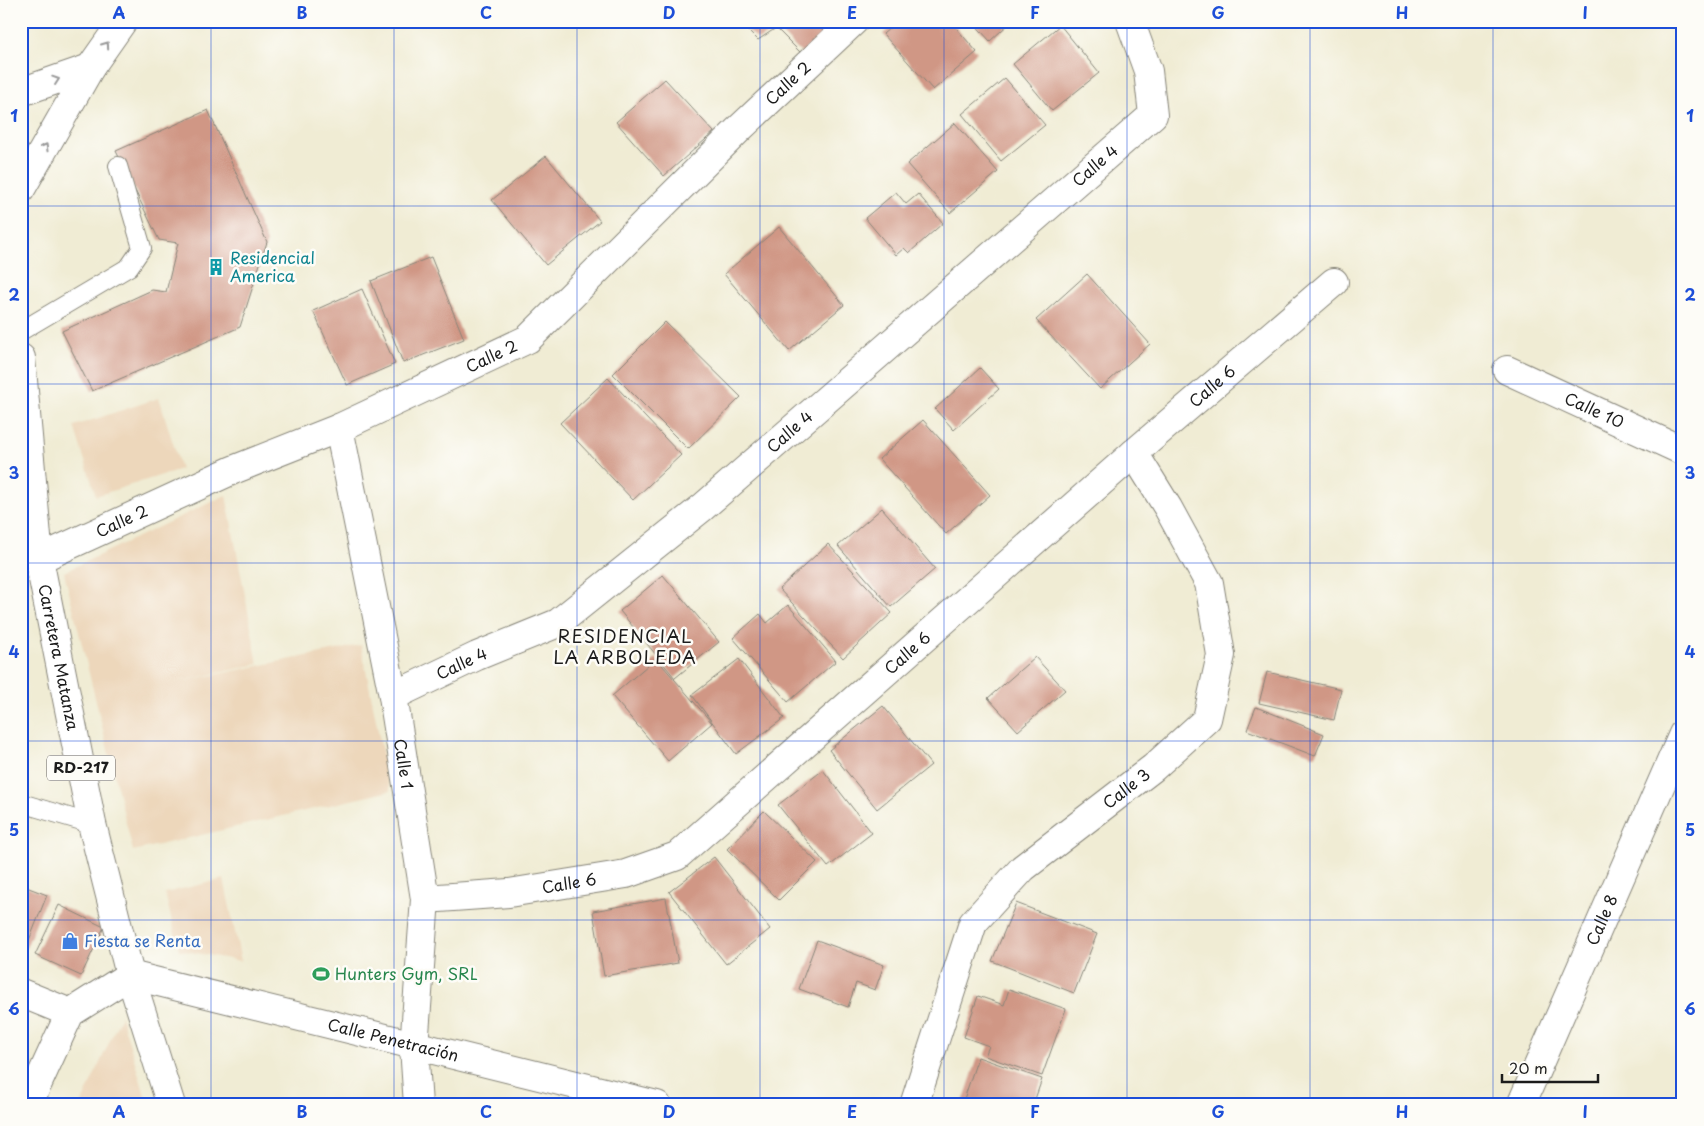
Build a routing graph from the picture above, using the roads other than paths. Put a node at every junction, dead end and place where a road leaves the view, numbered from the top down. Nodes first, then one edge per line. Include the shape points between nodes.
1 (123, 21) edge
2 (854, 21) edge
3 (1130, 21) edge
4 (90, 68) junction
5 (21, 92) edge
6 (118, 166) dead end
7 (21, 189) edge
8 (1334, 282) dead end
9 (21, 331) edge
10 (21, 358) edge
11 (1506, 370) dead end
12 (339, 428) junction
13 (1683, 452) edge
14 (1134, 453) junction
15 (21, 514) edge
16 (39, 559) junction
17 (393, 696) junction
18 (1683, 734) edge
19 (21, 803) edge
20 (92, 824) junction
21 (425, 899) junction
22 (130, 975) junction
23 (21, 993) edge
24 (70, 1013) junction
25 (414, 1047) junction
26 (28, 1105) edge
27 (171, 1105) edge
28 (418, 1105) edge
29 (657, 1105) edge
30 (914, 1105) edge
31 (1521, 1105) edge

4 -> 1 street
2 - 12 street, Calle 2 via 738,130 528,339
3 - 17 street, Calle 4 via 1148,71 1153,115 703,507 558,624 477,656
5 -> 4 street
7 -> 4 street
6 - 9 lane via 142,248 130,267
8 - 14 street, Calle 6
10 - 16 street, RD-217
11 - 13 street, Calle 10
12 - 16 street, Calle 2 via 233,470
12 - 17 street, Calle 1
14 - 21 street, Calle 6 via 677,856 626,874 509,894
14 - 30 street, Calle 3 via 1209,583 1222,655 1207,719 1153,768 1023,868 973,923
15 - 16 street, RD-217
16 - 20 street, Carretera Matanza / RD-217
17 - 21 street, Calle 1
18 - 31 street, Calle 8
19 - 20 lane
20 - 22 street, Carretera Matanza / RD-217
21 - 25 street, Calle 1
22 - 24 street
22 - 25 street, Calle Penetración
22 - 27 street, Carretera Matanza / RD-217
23 - 24 street
24 - 26 street
25 - 28 street, Calle 1
25 - 29 street, Calle Penetración

